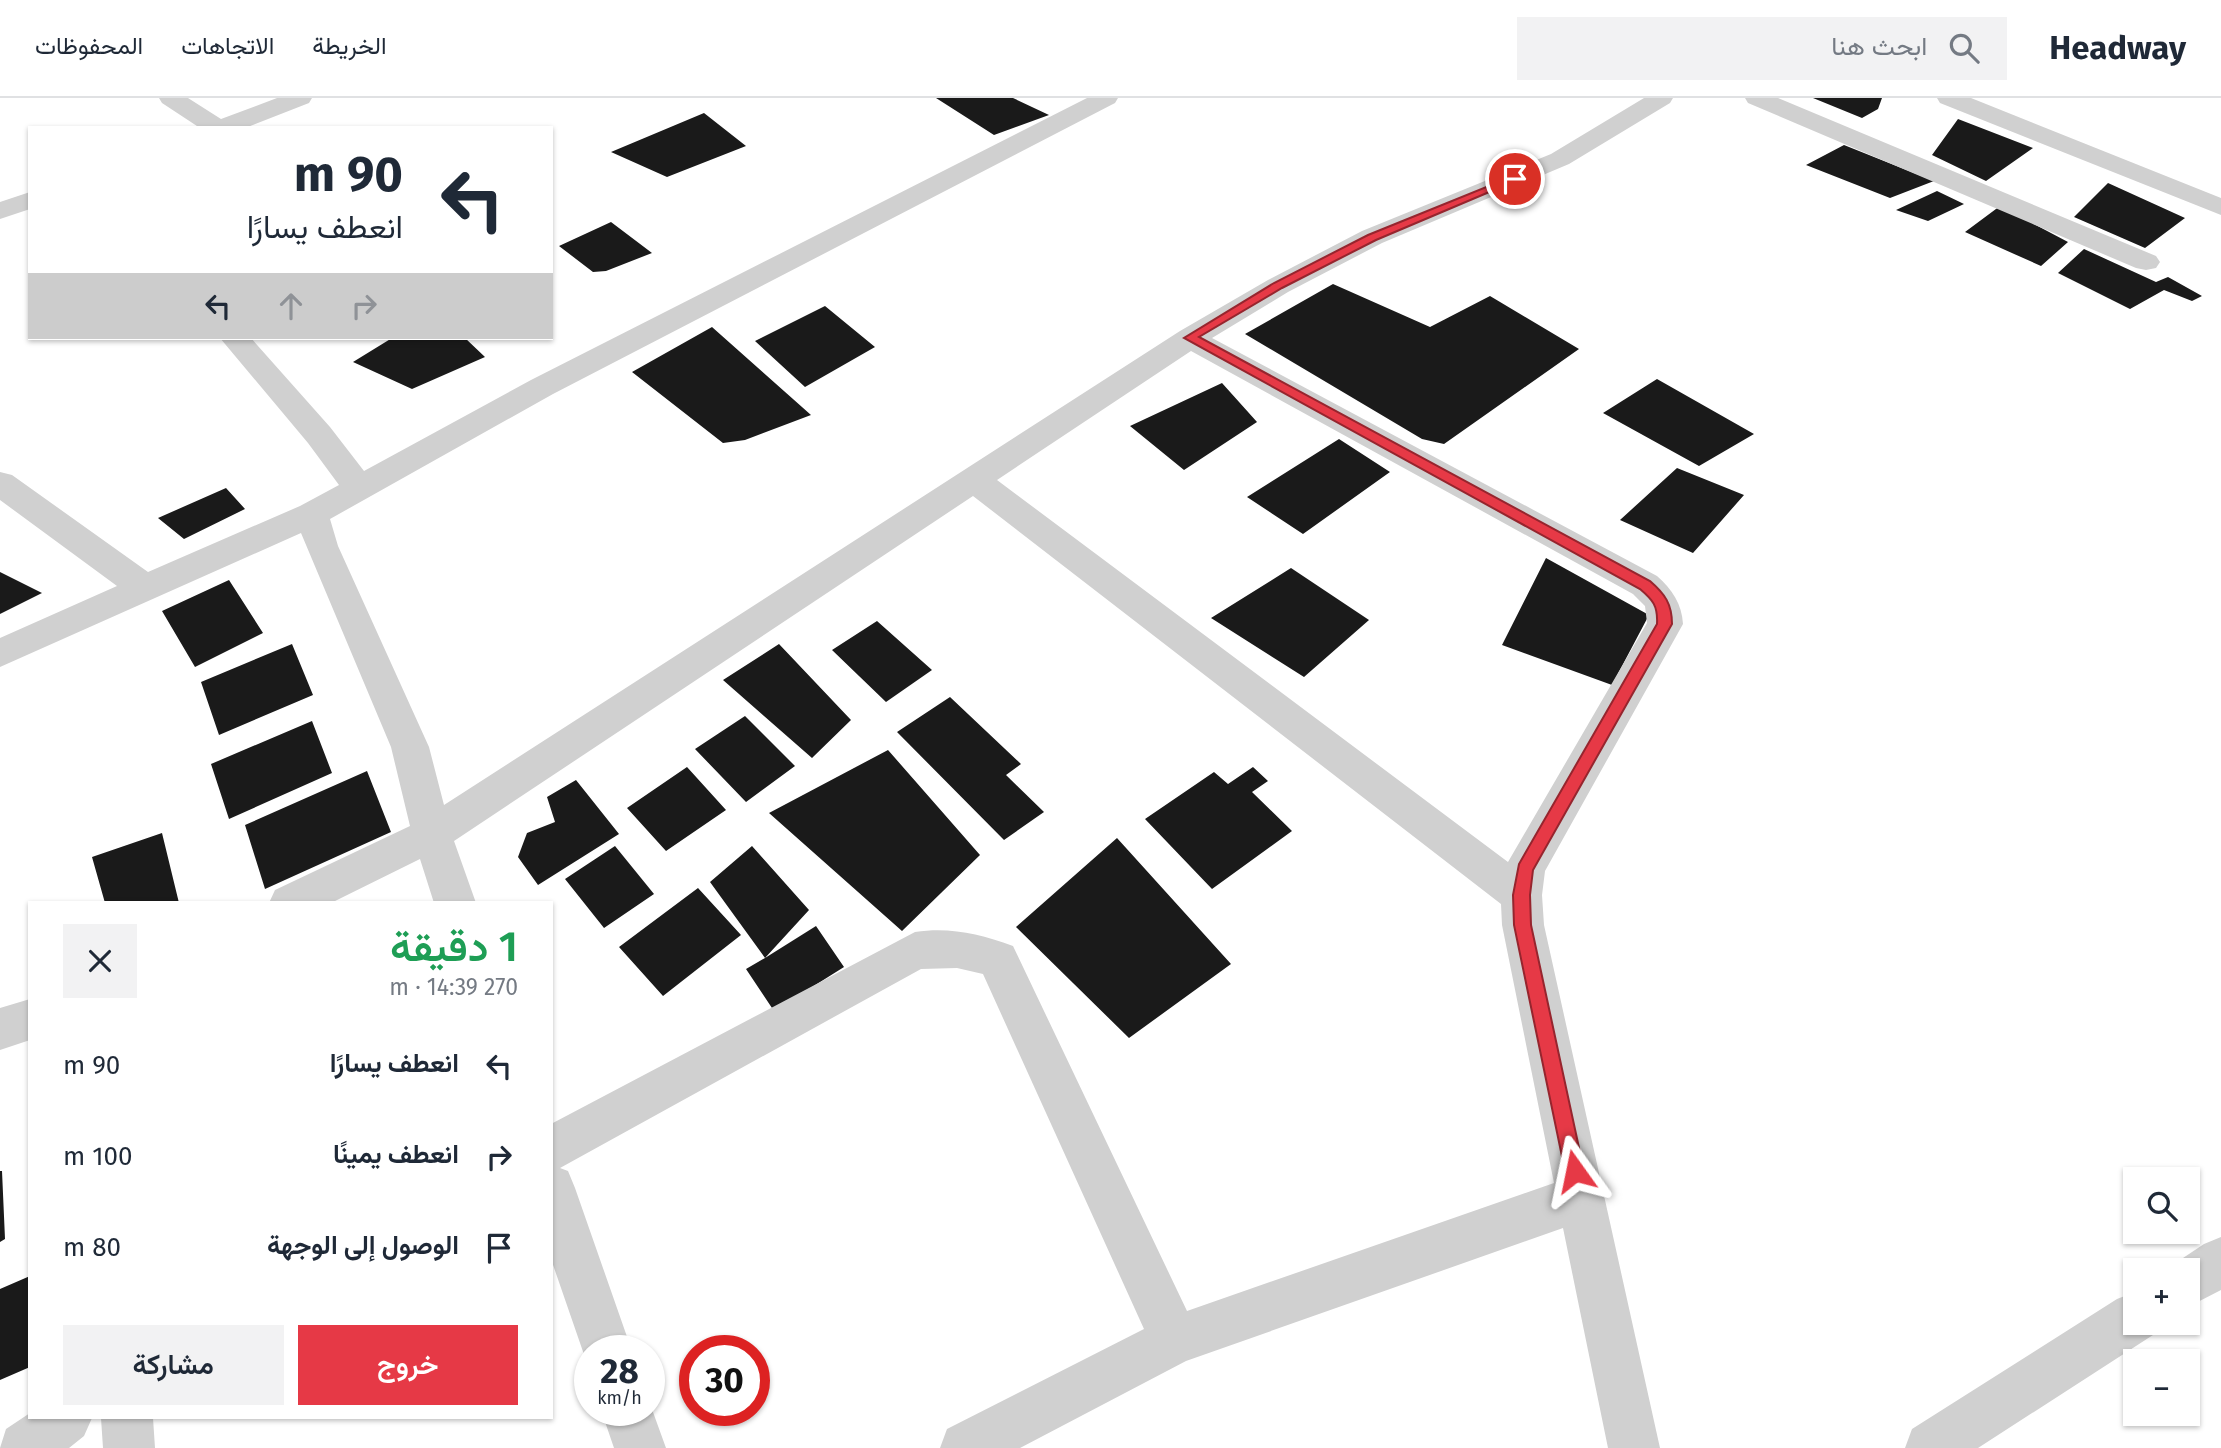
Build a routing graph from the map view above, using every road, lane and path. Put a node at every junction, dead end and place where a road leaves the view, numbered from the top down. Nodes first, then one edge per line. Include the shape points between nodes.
1 (172, 98) edge
2 (300, 98) edge
3 (1106, 98) edge
4 (1661, 98) edge
5 (1757, 98) edge
6 (1949, 98) edge
7 (217, 126) edge
8 (225, 126) edge
9 (28, 201) edge
10 (2221, 207) edge
11 (0, 211) edge
12 (2146, 262) dead end
13 (1190, 338) junction
14 (236, 340) edge
15 (972, 480) junction
16 (0, 482) edge
17 (359, 488) junction
18 (312, 514) junction
19 (145, 588) junction
20 (0, 653) edge
21 (432, 834) junction
22 (1521, 895) junction
23 (294, 901) edge
24 (454, 901) edge
25 (28, 1020) edge
26 (0, 1029) edge
27 (553, 1148) edge
28 (553, 1194) edge
29 (1580, 1198) junction
30 (2221, 1261) edge
31 (2200, 1275) edge
32 (2123, 1325) edge
33 (602, 1335) edge
34 (1175, 1340) junction
35 (65, 1419) edge
36 (127, 1419) edge
37 (632, 1426) edge
38 (26, 1448) edge
39 (129, 1448) edge
40 (640, 1448) edge
41 (965, 1448) edge
42 (1634, 1448) edge
43 (1931, 1448) edge

1 - 7 street
2 - 8 street
3 - 17 street via 554,381
4 - 13 street via 1560,159 1372,237
5 - 12 street
6 - 10 street
9 - 11 street
13 - 15 street
13 - 22 street via 1633,578 1658,596 1665,609 1665,624 1525,869
14 - 17 street
15 - 21 street
15 - 22 street
16 - 19 street
17 - 18 street
18 - 19 street
18 - 21 street via 321,546 410,747
19 - 20 street
21 - 23 street
21 - 24 street
22 - 29 street via 1523,925
25 - 26 street
27 - 34 street via 915,951 944,947 976,952 998,960
28 - 33 street
29 - 34 street
29 - 42 street
30 - 31 street
32 - 43 street
34 - 41 street
35 - 38 street
36 - 39 street
37 - 40 street

